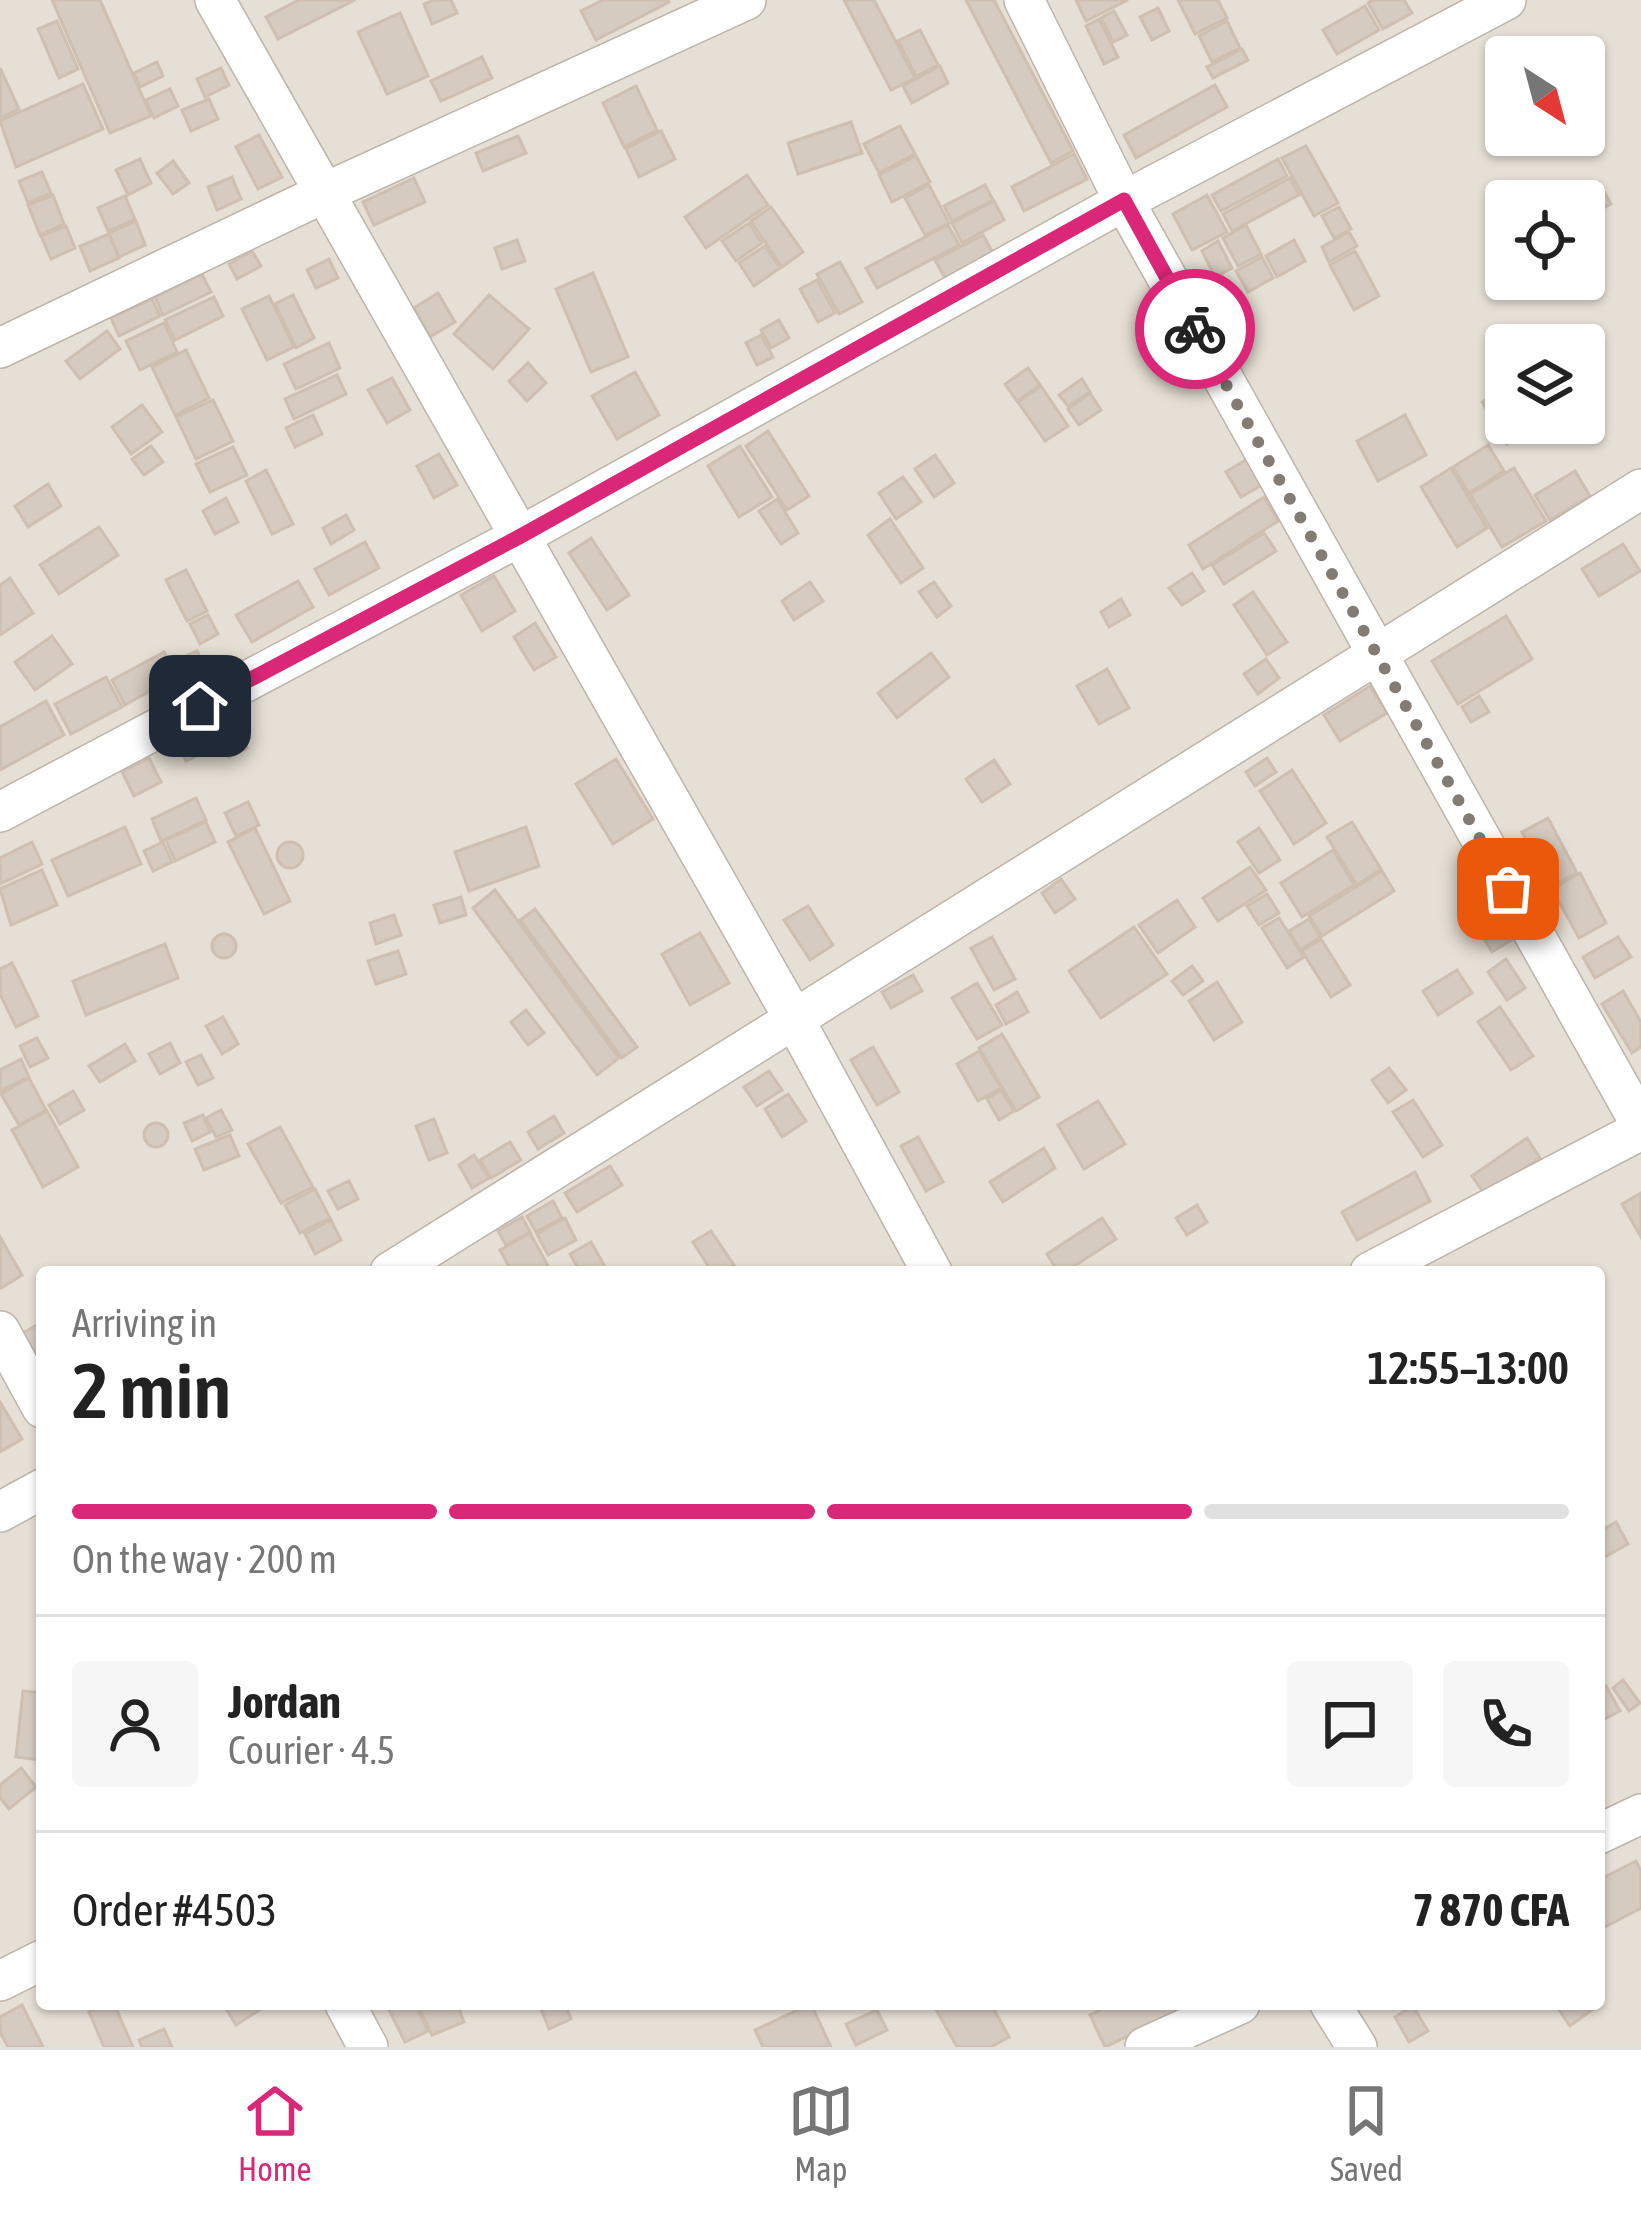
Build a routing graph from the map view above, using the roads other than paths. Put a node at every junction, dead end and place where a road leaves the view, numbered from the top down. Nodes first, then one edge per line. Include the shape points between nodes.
1 (215, 0) edge
2 (746, 0) edge
3 (1024, 0) edge
4 (1506, 0) edge
5 (322, 194) junction
6 (1124, 200) junction
7 (0, 349) edge
8 (1641, 489) edge
9 (519, 537) junction
10 (1376, 652) junction
11 (0, 812) edge
12 (793, 1017) junction
13 (1641, 1127) edge
14 (399, 1266) edge
15 (929, 1266) edge
16 (1381, 1266) edge
17 (0, 1331) edge
18 (36, 1397) edge
19 (36, 1492) edge
20 (0, 1512) edge
21 (1641, 1814) edge
22 (1605, 1831) edge
23 (36, 1963) edge
24 (0, 1982) edge
25 (348, 2010) edge
26 (1227, 2010) edge
27 (1334, 2010) edge
28 (368, 2047) edge
29 (1144, 2047) edge
30 (1357, 2047) edge

1 - 5 street
2 - 5 street
3 - 6 street
4 - 6 street
5 - 7 street
5 - 9 street
6 - 9 street
6 - 10 street
8 - 10 street
9 - 11 street
9 - 12 street
10 - 12 street
10 - 13 street
12 - 14 street
12 - 15 street
13 - 16 street
17 - 18 street
19 - 20 street
21 - 22 street
23 - 24 street
25 - 28 street
26 - 29 street
27 - 30 street

